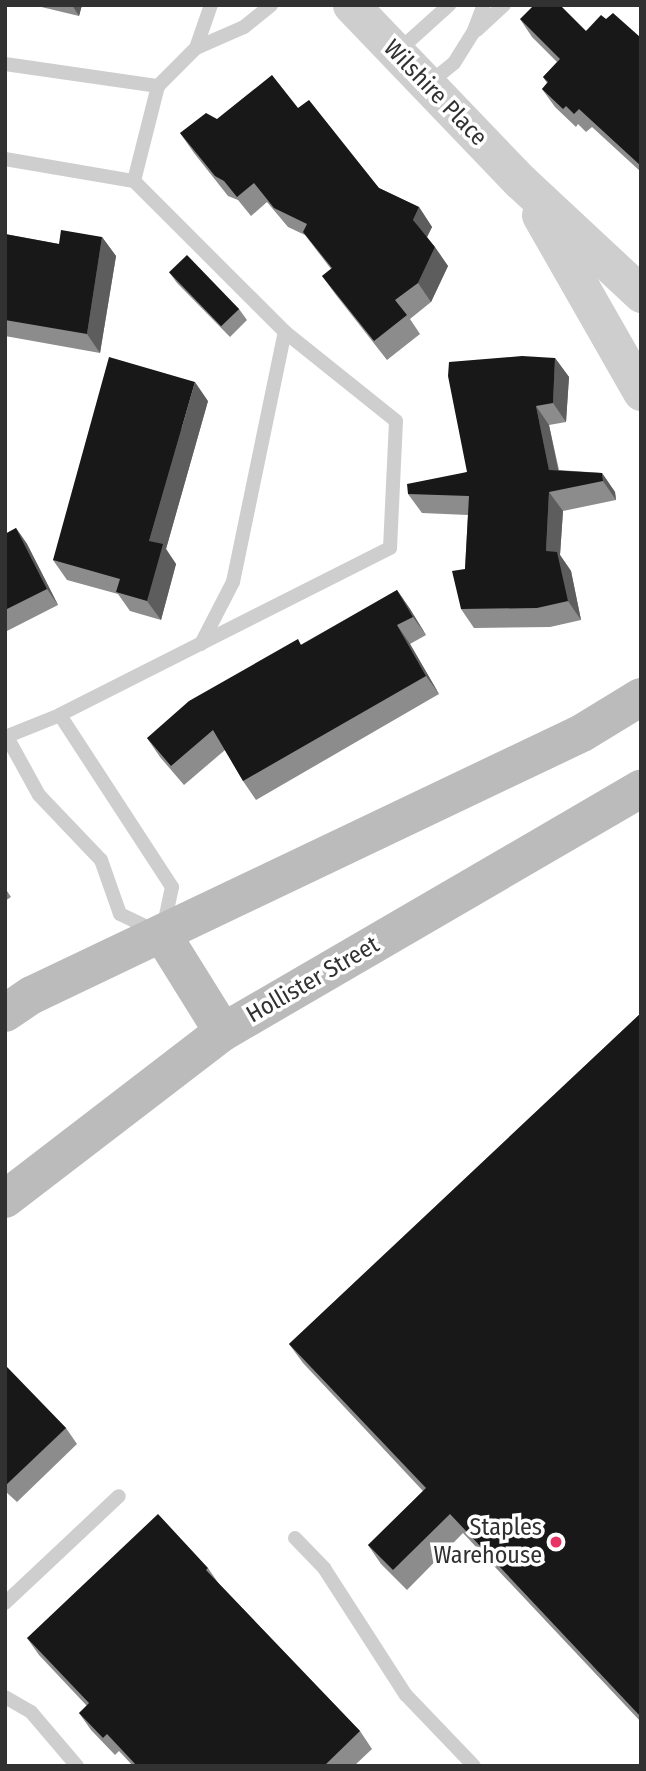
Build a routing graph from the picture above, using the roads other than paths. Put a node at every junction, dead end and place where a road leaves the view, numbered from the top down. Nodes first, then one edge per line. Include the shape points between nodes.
1 (211, 5) edge
2 (271, 5) edge
3 (351, 5) edge
4 (449, 5) edge
5 (484, 5) edge
6 (504, 5) edge
7 (473, 33) junction
8 (196, 48) junction
9 (397, 52) junction
10 (5, 64) edge
11 (427, 85) junction
12 (158, 86) junction
13 (5, 159) edge
14 (134, 181) junction
15 (520, 181) junction
16 (641, 294) edge
17 (285, 332) junction
18 (641, 392) edge
19 (201, 644) junction
20 (641, 697) edge
21 (60, 715) junction
22 (6, 737) edge
23 (641, 789) edge
24 (162, 934) junction
25 (5, 1013) edge
26 (223, 1032) junction
27 (5, 1199) edge
28 (119, 1496) dead end
29 (295, 1538) dead end
30 (5, 1603) edge
31 (5, 1697) edge
32 (77, 1766) edge
33 (474, 1766) edge

1 - 8 lane
2 - 8 lane via 244,27
3 - 9 street, Wilshire Place
4 - 9 lane
5 - 7 lane
6 - 7 lane
7 - 11 lane via 454,63
8 - 12 lane
9 - 11 street, Wilshire Place
10 - 12 lane
11 - 15 street, Wilshire Place
12 - 14 lane
13 - 14 lane
14 - 17 lane
15 - 16 street, Wilshire Place
15 - 18 street, Wilshire Place
17 - 19 lane via 233,582
17 - 19 lane via 396,421 390,548
19 - 21 lane
20 - 24 main road via 582,733
21 - 22 lane
21 - 24 lane via 172,887
22 - 24 lane via 39,795 102,860 120,914
23 - 26 main road, Hollister Street
24 - 25 main road via 32,995
24 - 26 main road
26 - 27 main road, Hollister Street
28 - 30 lane
29 - 33 lane via 324,1568 406,1695
31 - 32 lane via 31,1712

